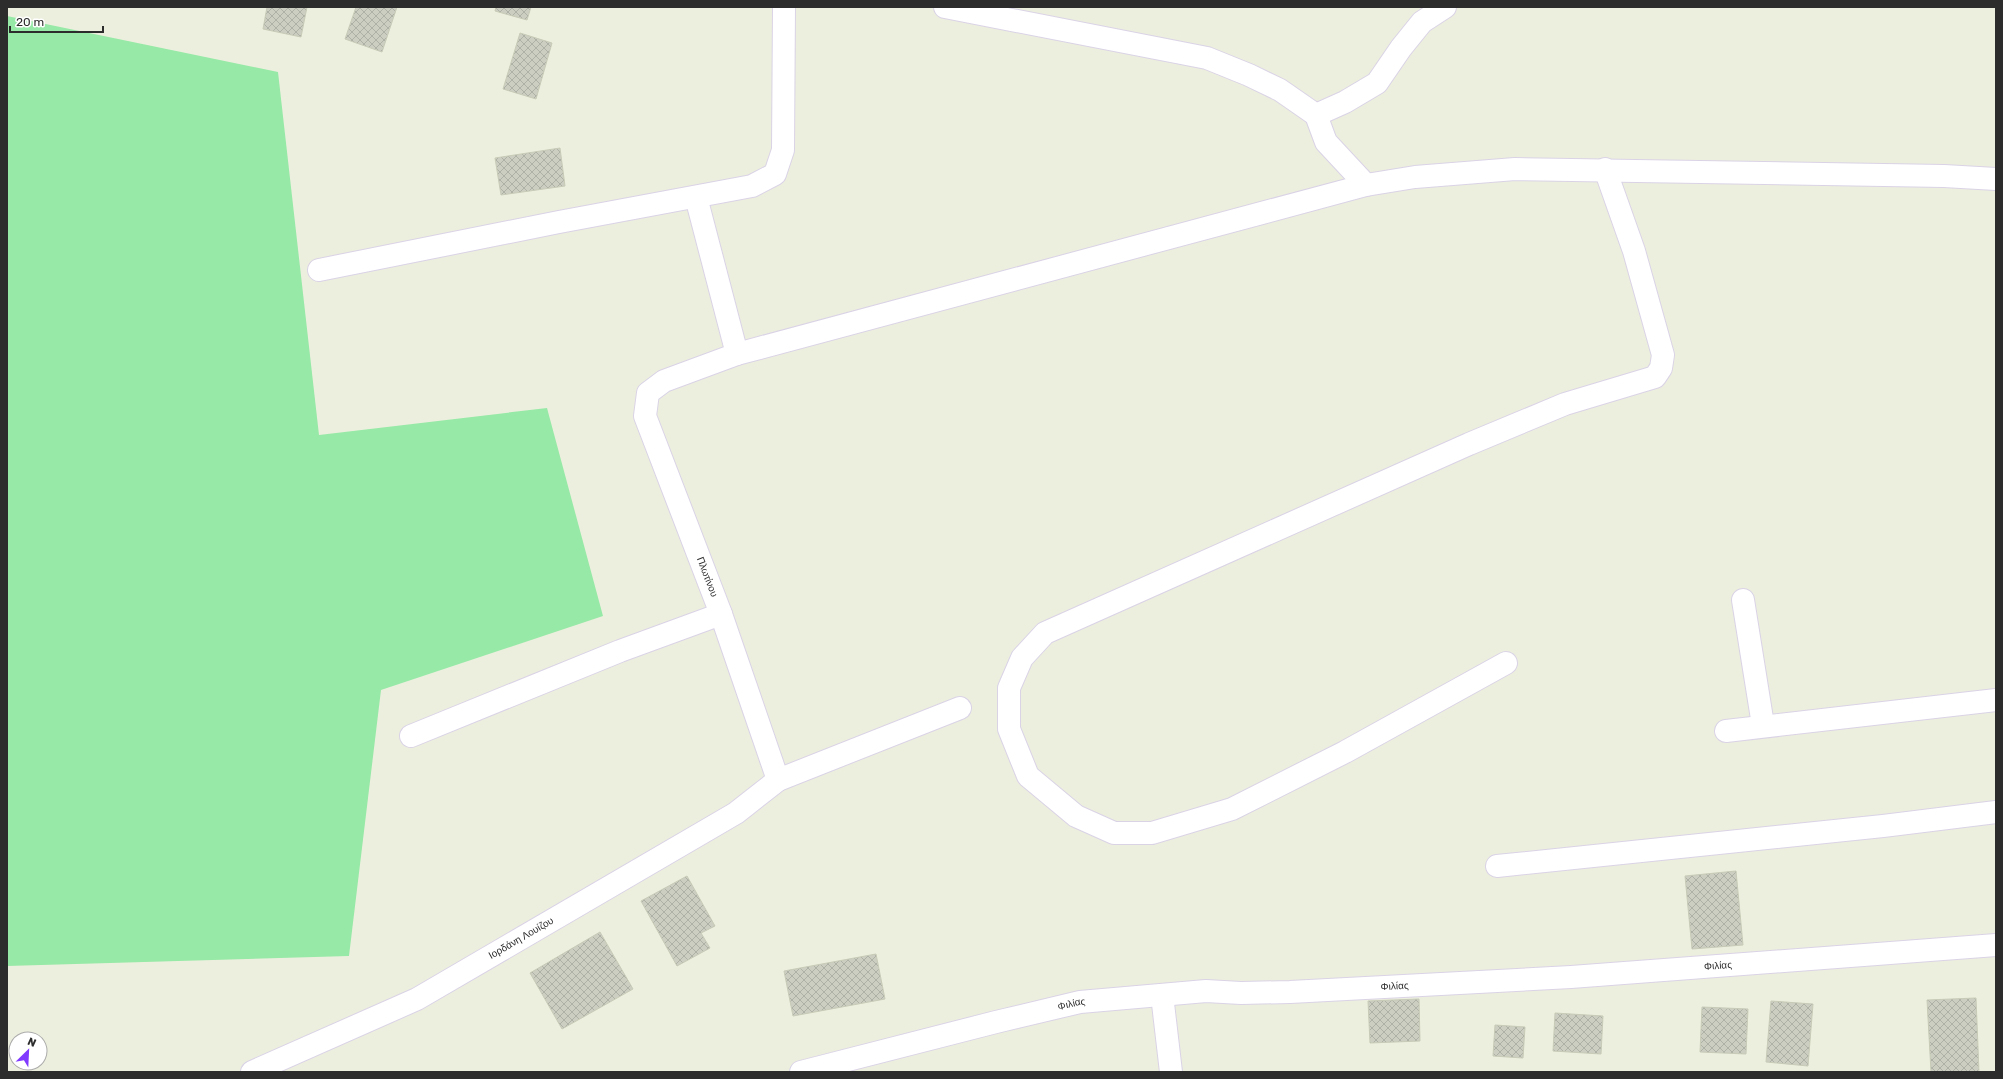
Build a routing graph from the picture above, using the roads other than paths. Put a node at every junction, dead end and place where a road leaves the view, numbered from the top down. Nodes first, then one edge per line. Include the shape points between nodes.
1 (784, 7) edge
2 (945, 7) edge
3 (1445, 7) edge
4 (1316, 115) junction
5 (1605, 169) junction
6 (1996, 179) edge
7 (1366, 185) junction
8 (696, 197) junction
9 (319, 270) dead end
10 (737, 354) junction
11 (1743, 600) dead end
12 (721, 614) junction
13 (1506, 663) dead end
14 (1996, 700) edge
15 (960, 708) dead end
16 (1763, 725) junction
17 (1726, 731) dead end
18 (411, 736) dead end
19 (778, 780) junction
20 (1996, 812) edge
21 (1497, 866) dead end
22 (1996, 945) edge
23 (1162, 995) junction
24 (252, 1072) edge
25 (801, 1072) edge
26 (1170, 1072) edge

1 - 8 street via 783,150 775,174 752,186
2 - 4 street via 1207,58 1280,90
3 - 4 street via 1422,22 1376,83 1345,102
4 - 7 street via 1326,142
5 - 6 street, Πλωτίνου
5 - 7 street, Πλωτίνου via 1514,169 1415,177
5 - 13 street via 1634,251 1663,355 1661,368 1655,377 1565,404 1476,441 1045,633 1022,658 1009,688 1010,729 1028,776 1076,816 1114,833 1152,833 1232,809 1346,752
7 - 10 street, Πλωτίνου
8 - 9 street
8 - 10 street
10 - 12 street, Πλωτίνου via 664,381 648,393 645,416
11 - 16 street
12 - 18 street via 620,651
12 - 19 street, Πλωτίνου
14 - 16 street
15 - 19 street, Ιορδάνη Λουίζου
16 - 17 street
19 - 24 street, Ιορδάνη Λουίζου via 736,813 417,999
20 - 21 street
22 - 23 street, Φιλίας via 1571,977 1290,992 1206,991
23 - 25 street, Φιλίας via 1080,1002
23 - 26 street

